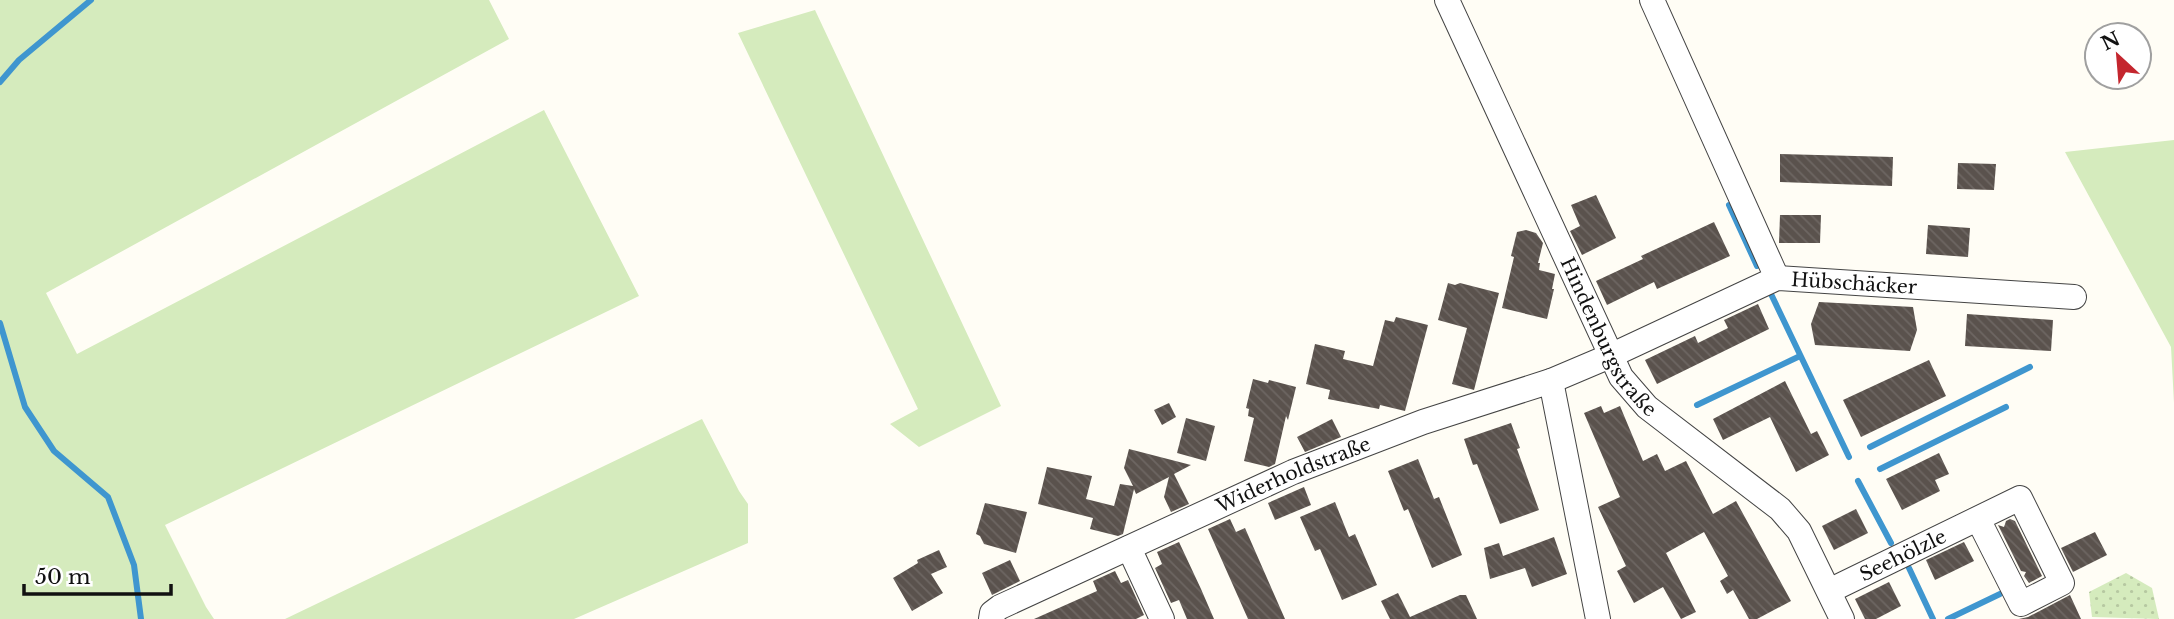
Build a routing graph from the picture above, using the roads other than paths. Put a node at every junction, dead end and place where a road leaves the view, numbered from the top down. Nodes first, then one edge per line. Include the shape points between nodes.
1 (1447, 0) edge
2 (1652, 0) edge
3 (1777, 278) junction
4 (2074, 298) dead end
5 (1610, 356) junction
6 (1551, 381) junction
7 (1978, 519) dead end
8 (1129, 548) junction
9 (1829, 591) junction
10 (991, 619) edge
11 (1162, 619) edge
12 (1598, 619) edge
13 (1842, 619) edge

1 - 5 street, Hindenburgstraße
2 - 3 street
3 - 4 street, Hübschäcker
3 - 5 street, Hübschäcker
5 - 6 street, Widerholdstraße
5 - 9 street, Hindenburgstraße via 1647,407 1780,509 1799,531
6 - 8 street, Widerholdstraße via 1423,422 1293,472
6 - 12 street
7 - 9 street, Seehölzle
8 - 10 street, Widerholdstraße via 1000,607
8 - 11 street
9 - 13 street, Hindenburgstraße

